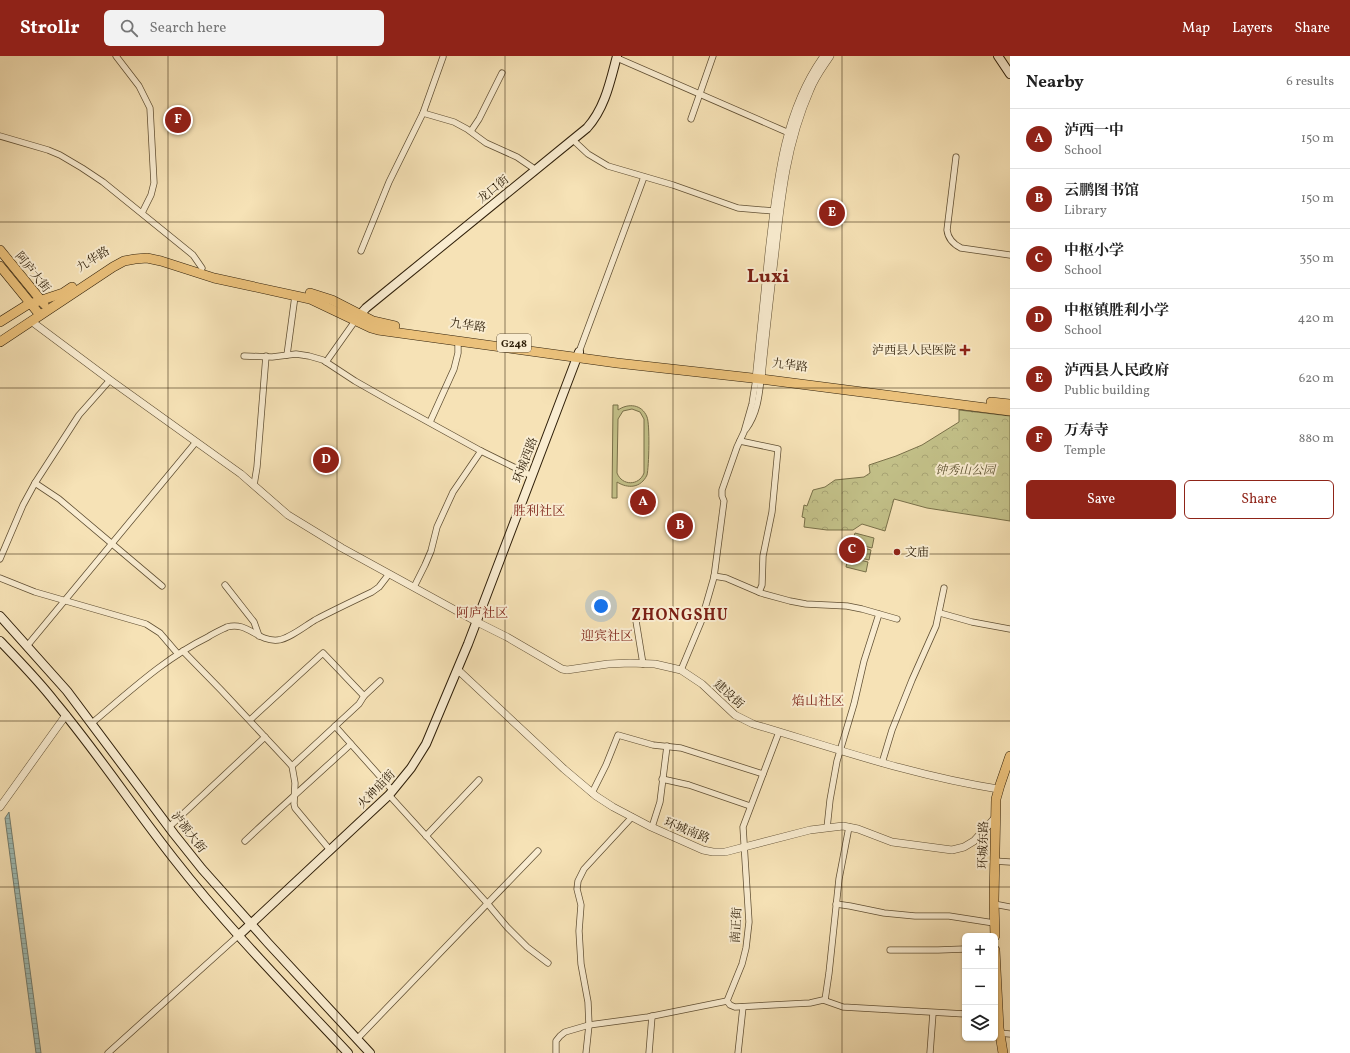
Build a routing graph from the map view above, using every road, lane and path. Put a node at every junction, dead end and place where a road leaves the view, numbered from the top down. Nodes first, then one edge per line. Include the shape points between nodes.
1 (116, 56) edge
2 (713, 56) edge
3 (824, 56) edge
4 (830, 56) edge
5 (998, 56) edge
6 (443, 57) dead end
7 (617, 57) edge
8 (502, 73) dead end
9 (1010, 74) edge
10 (700, 93) junction
11 (422, 113) junction
12 (691, 119) dead end
13 (471, 131) junction
14 (788, 133) junction
15 (0, 136) edge
16 (573, 140) junction
17 (956, 157) dead end
18 (536, 170) junction
19 (644, 177) junction
20 (774, 211) junction
21 (142, 213) junction
22 (0, 250) edge
23 (362, 251) dead end
24 (1010, 255) edge
25 (0, 266) edge
26 (202, 268) junction
27 (295, 296) junction
28 (40, 300) junction
29 (30, 304) junction
30 (48, 310) junction
31 (40, 316) junction
32 (358, 318) junction
33 (31, 321) junction
34 (0, 322) edge
35 (458, 341) junction
36 (0, 342) edge
37 (287, 355) junction
38 (578, 355) junction
39 (244, 356) dead end
40 (266, 356) junction
41 (326, 362) junction
42 (758, 376) junction
43 (110, 380) junction
44 (1010, 404) edge
45 (1010, 411) edge
46 (430, 422) junction
47 (740, 441) junction
48 (196, 442) junction
49 (481, 451) junction
50 (532, 476) junction
51 (34, 483) junction
52 (254, 485) junction
53 (112, 543) junction
54 (0, 559) edge
55 (389, 574) junction
56 (714, 576) junction
57 (0, 578) edge
58 (225, 585) dead end
59 (162, 586) dead end
60 (414, 587) junction
61 (944, 588) dead end
62 (759, 592) junction
63 (65, 600) junction
64 (879, 614) junction
65 (940, 614) junction
66 (0, 616) edge
67 (897, 619) dead end
68 (636, 620) dead end
69 (477, 622) junction
70 (1010, 629) edge
71 (259, 636) junction
72 (0, 641) edge
73 (27, 646) junction
74 (180, 652) junction
75 (643, 664) junction
76 (458, 670) junction
77 (681, 670) junction
78 (380, 681) dead end
79 (364, 696) junction
80 (66, 715) junction
81 (250, 720) junction
82 (92, 723) junction
83 (335, 726) junction
84 (779, 732) junction
85 (265, 737) junction
86 (351, 744) junction
87 (667, 746) junction
88 (840, 750) junction
89 (1010, 756) edge
90 (882, 763) junction
91 (292, 766) junction
92 (763, 774) junction
93 (662, 779) junction
94 (479, 780) dead end
95 (998, 789) junction
96 (391, 793) junction
97 (592, 793) junction
98 (295, 795) junction
99 (750, 806) junction
100 (0, 807) edge
101 (632, 817) junction
102 (995, 818) junction
103 (169, 827) junction
104 (652, 827) junction
105 (849, 827) junction
106 (828, 828) junction
107 (426, 836) junction
108 (245, 841) dead end
109 (745, 847) junction
110 (330, 850) junction
111 (538, 851) dead end
112 (994, 861) junction
113 (1010, 862) edge
114 (487, 903) junction
115 (836, 904) junction
116 (994, 904) junction
117 (1010, 907) edge
118 (994, 923) junction
119 (251, 924) junction
120 (995, 933) edge
121 (239, 935) junction
122 (962, 949) edge
123 (890, 950) dead end
124 (548, 963) dead end
125 (995, 969) edge
126 (727, 1000) junction
127 (825, 1000) junction
128 (996, 1005) edge
129 (743, 1007) junction
130 (933, 1013) junction
131 (962, 1014) edge
132 (652, 1016) junction
133 (589, 1025) junction
134 (998, 1025) edge
135 (999, 1033) junction
136 (1010, 1034) edge
137 (357, 1039) junction
138 (108, 1053) edge
139 (348, 1053) edge
140 (370, 1053) edge
141 (556, 1053) edge
142 (586, 1053) edge
143 (649, 1053) edge
144 (738, 1053) edge
145 (930, 1053) edge
146 (1003, 1053) edge

1 - 21 street via 139,86 150,108 154,183 151,196
2 - 10 street
3 - 14 street via 805,86
4 - 42 street via 808,94 793,134 786,165
5 - 9 main road
6 - 11 street
7 - 10 street
7 - 16 main road, 龙口街 via 599,112
8 - 13 street
10 - 12 street
10 - 14 street
11 - 13 street via 454,122
11 - 23 street via 389,182
13 - 18 street via 486,143 517,157
14 - 20 street
15 - 21 street via 42,148 67,159 93,175
16 - 18 main road, 龙口街
16 - 19 street via 588,154 608,166
17 - 24 street via 947,230 950,239 962,248
18 - 32 main road, 龙口街 via 366,308
19 - 20 street via 738,208
19 - 38 street
20 - 42 street
21 - 26 street via 193,255
22 - 28 highway, 阿庐大街
25 - 29 highway
26 - 28 highway, 九华路 / G248 via 148,252 135,253 110,262 63,293
26 - 32 highway, 九华路 / G248 via 311,293 332,300
27 - 30 highway, 九华路 / G248 via 141,258 113,267
27 - 32 highway, 九华路 / G248
27 - 37 street
28 - 29 highway, G248
28 - 30 highway, 阿庐大街
29 - 31 highway
29 - 34 highway
30 - 31 highway, G248
31 - 33 highway
32 - 35 highway, 九华路 / G248 via 371,328
32 - 38 highway, 九华路 / G248
32 - 41 street
33 - 36 highway
33 - 43 street, 建设街
35 - 38 highway, 九华路 / G248
35 - 46 street via 454,369
37 - 40 street
37 - 41 street via 310,356
38 - 42 highway, 九华路 / G248
38 - 50 main road, 环城西路
39 - 40 street
40 - 52 street
41 - 46 street
42 - 44 highway, 九华路 / G248
42 - 45 highway, 九华路 / G248
42 - 47 street
43 - 48 street, 建设街
43 - 51 street via 80,415
46 - 49 street
47 - 56 street via 722,490 724,501
47 - 62 street via 778,449 772,512
48 - 52 street, 建设街
48 - 53 street
49 - 50 street
49 - 60 street via 453,492 437,527 429,557
50 - 69 main road, 环城西路
51 - 53 street via 59,499
51 - 54 street
52 - 55 street, 建设街 via 273,504 296,521
53 - 59 street
53 - 63 street
55 - 60 street, 建设街
55 - 71 street via 372,592 317,619 284,639 270,640
56 - 62 street via 726,578
56 - 77 street via 701,622
57 - 63 street via 31,591
58 - 71 street via 254,622
60 - 69 street, 建设街
61 - 65 street
62 - 64 street via 806,604 847,606
63 - 73 street
63 - 74 street via 146,624
64 - 67 street
64 - 88 street
65 - 70 street
65 - 90 street via 902,705
66 - 73 main road, 泸源大街
68 - 75 street
69 - 75 street, 建设街 via 562,669 608,664
69 - 76 main road, 火神庙街
71 - 74 street via 244,626 233,626
72 - 80 main road via 34,676
73 - 82 main road, 泸源大街
74 - 81 street
74 - 82 street
75 - 77 street, 建设街
76 - 96 main road, 火神庙街 via 426,744
76 - 97 street, 环城南路
77 - 84 street, 建设街 via 702,684 729,711 741,719
78 - 79 street
79 - 81 street via 324,652
79 - 83 street
80 - 100 street
80 - 121 main road via 170,855
81 - 85 street
82 - 103 main road, 泸源大街
83 - 86 street
83 - 91 street
84 - 88 street, 建设街
84 - 92 street, 南正街
85 - 91 street
85 - 103 street
86 - 96 street
86 - 98 street
87 - 92 street
87 - 93 street
87 - 97 street via 653,745 618,735
88 - 90 street, 建设街
88 - 106 street via 832,786
89 - 95 highway, 环城东路
90 - 95 street, 建设街 via 963,784
91 - 98 street
92 - 99 street, 南正街
93 - 99 street via 689,785
93 - 104 street via 660,802
94 - 107 street
95 - 102 highway, 环城东路
96 - 107 street
96 - 110 main road, 火神庙街
97 - 101 street, 环城南路
98 - 108 street
98 - 110 street via 294,804 297,812
99 - 109 street, 南正街 via 743,827
101 - 104 street, 环城南路
101 - 133 street via 584,869 577,885 581,905 580,958 587,994
102 - 105 street, 环城南路 via 974,841 952,850 892,842
102 - 112 highway, 环城东路
103 - 119 main road, 泸源大街
104 - 109 street, 环城南路 via 708,851 725,852
105 - 106 street, 环城南路
105 - 115 street
106 - 109 street, 环城南路 via 810,830
107 - 114 street
109 - 126 street, 南正街 via 749,915 747,938 739,972
110 - 119 main road, 火神庙街
111 - 114 street
112 - 113 street
112 - 116 highway, 环城东路
114 - 124 street via 518,938
114 - 137 street
115 - 118 street via 884,913 961,917
115 - 127 street
116 - 117 street
116 - 118 highway, 环城东路
118 - 120 highway, 环城东路
119 - 121 main road, 火神庙街
119 - 137 main road, 泸源大街
121 - 138 street
121 - 139 main road
122 - 123 street
125 - 128 highway
126 - 129 street via 733,1006
126 - 132 street
127 - 129 street
127 - 130 street via 843,1007
129 - 144 street
130 - 131 street
130 - 145 street
132 - 133 street
132 - 143 street
133 - 141 street via 560,1036 556,1041
133 - 142 street
134 - 135 highway
135 - 136 street
135 - 146 highway
137 - 140 main road, 泸源大街

